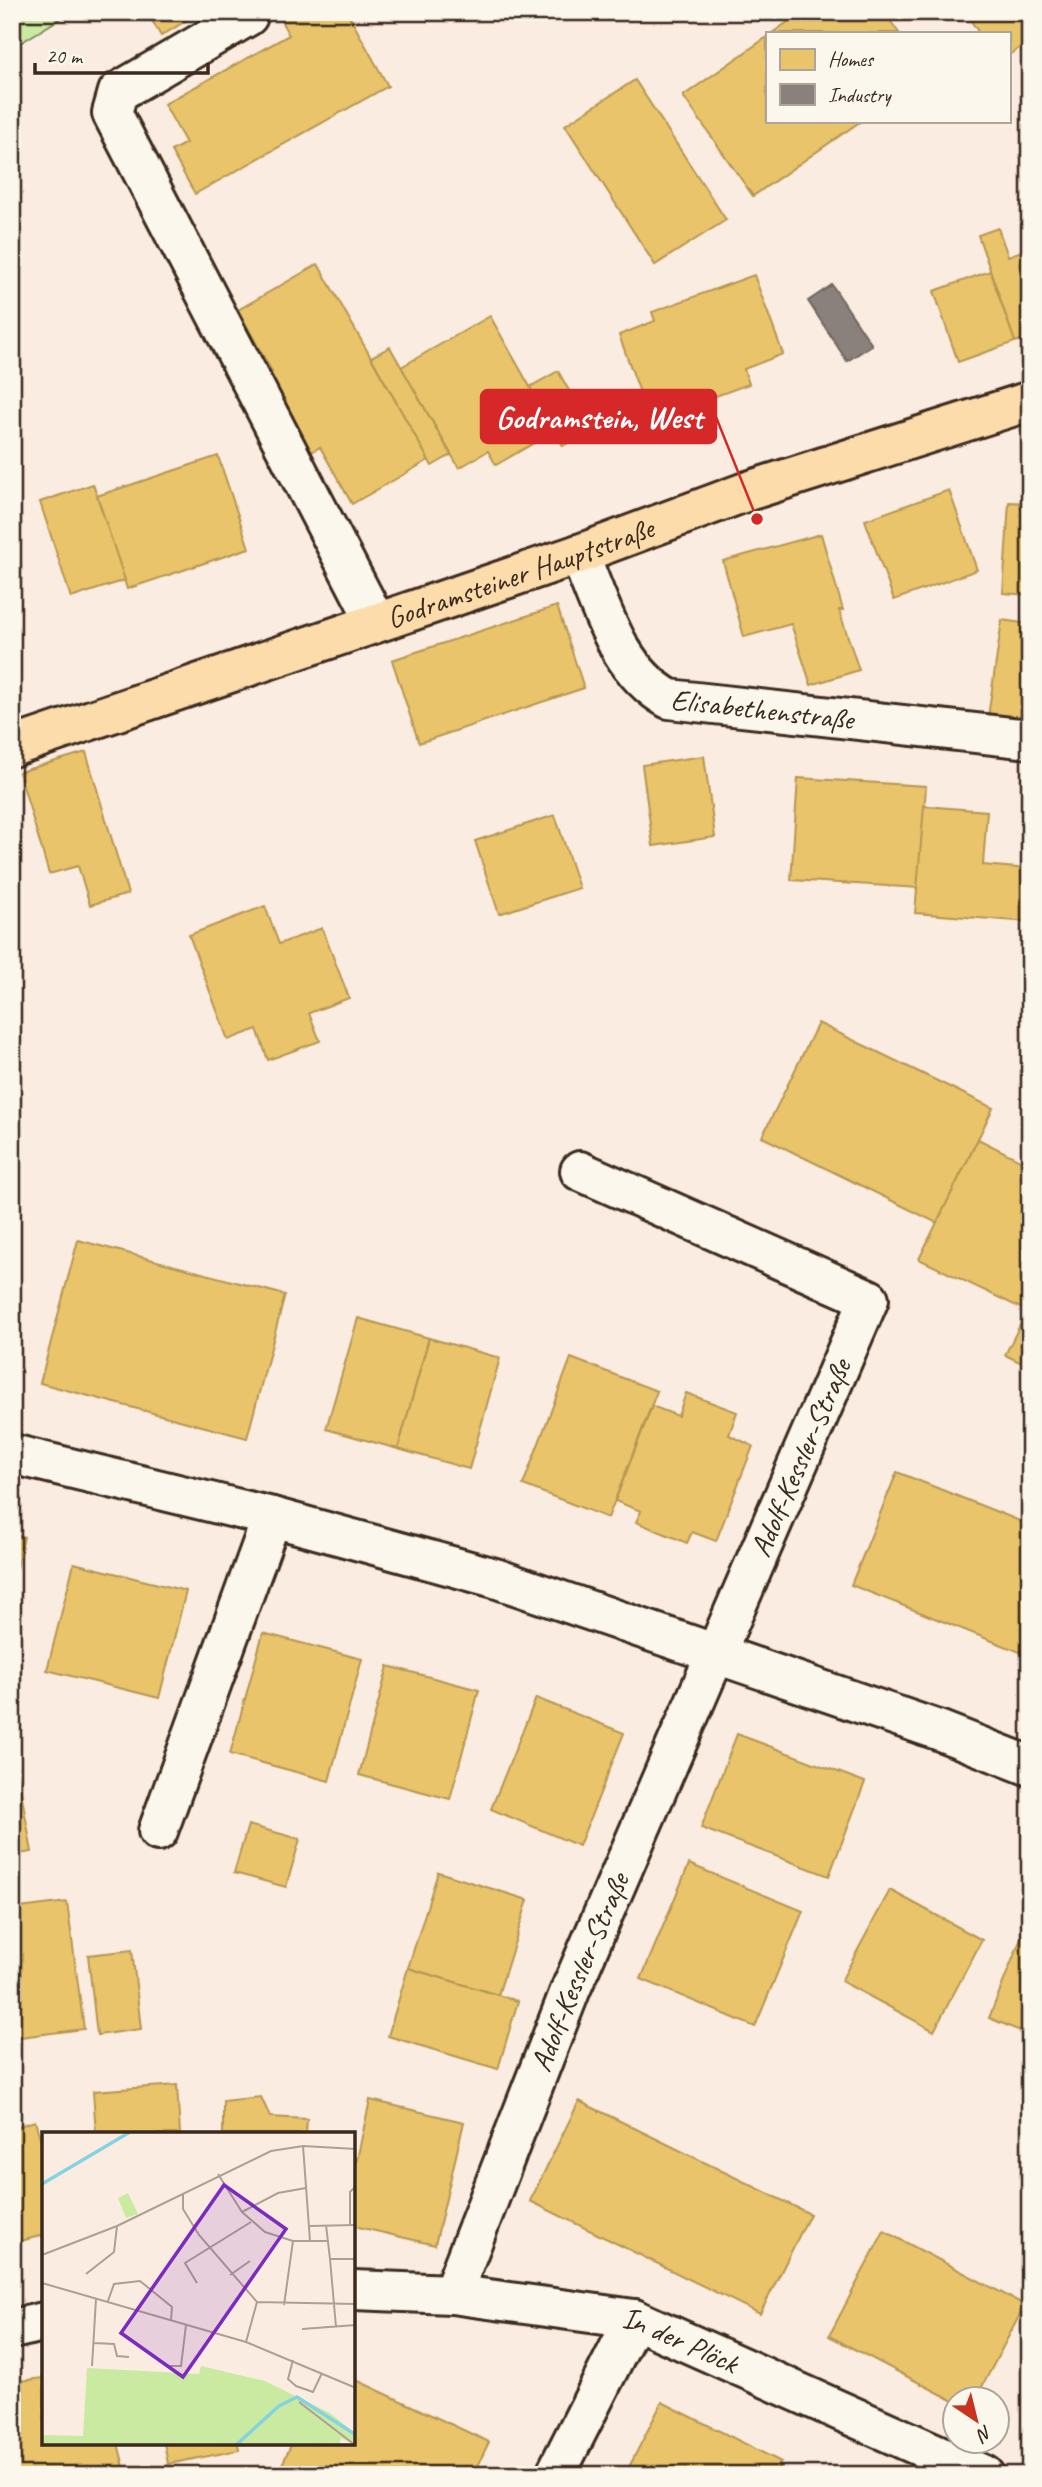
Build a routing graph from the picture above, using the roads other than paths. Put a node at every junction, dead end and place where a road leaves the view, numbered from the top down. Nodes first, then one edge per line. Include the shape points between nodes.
1 (248, 16) dead end
2 (1030, 401) edge
3 (579, 554) junction
4 (376, 622) junction
5 (1030, 739) edge
6 (12, 747) edge
7 (580, 1171) dead end
8 (12, 1454) edge
9 (272, 1517) junction
10 (717, 1654) junction
11 (1030, 1766) edge
12 (158, 1830) dead end
13 (355, 2290) edge
14 (452, 2294) junction
15 (634, 2319) junction
16 (42, 2322) edge
17 (12, 2329) edge
18 (555, 2475) edge
19 (984, 2475) edge

1 - 4 street via 118,92 112,113
2 - 3 main road, Godramsteiner Hauptstraße via 748,491
3 - 4 main road, Godramsteiner Hauptstraße
3 - 5 street, Elisabethenstraße via 634,673 669,699
4 - 6 main road, Godramsteiner Hauptstraße
7 - 10 street, Adolf-Kessler-Straße via 869,1299
8 - 9 street
9 - 10 street via 495,1578
9 - 12 street
10 - 11 street
10 - 14 street, Adolf-Kessler-Straße via 570,1991
13 - 14 street, In der Plöck
14 - 15 street, In der Plöck
15 - 18 street
15 - 19 street, In der Plöck
16 - 17 street

